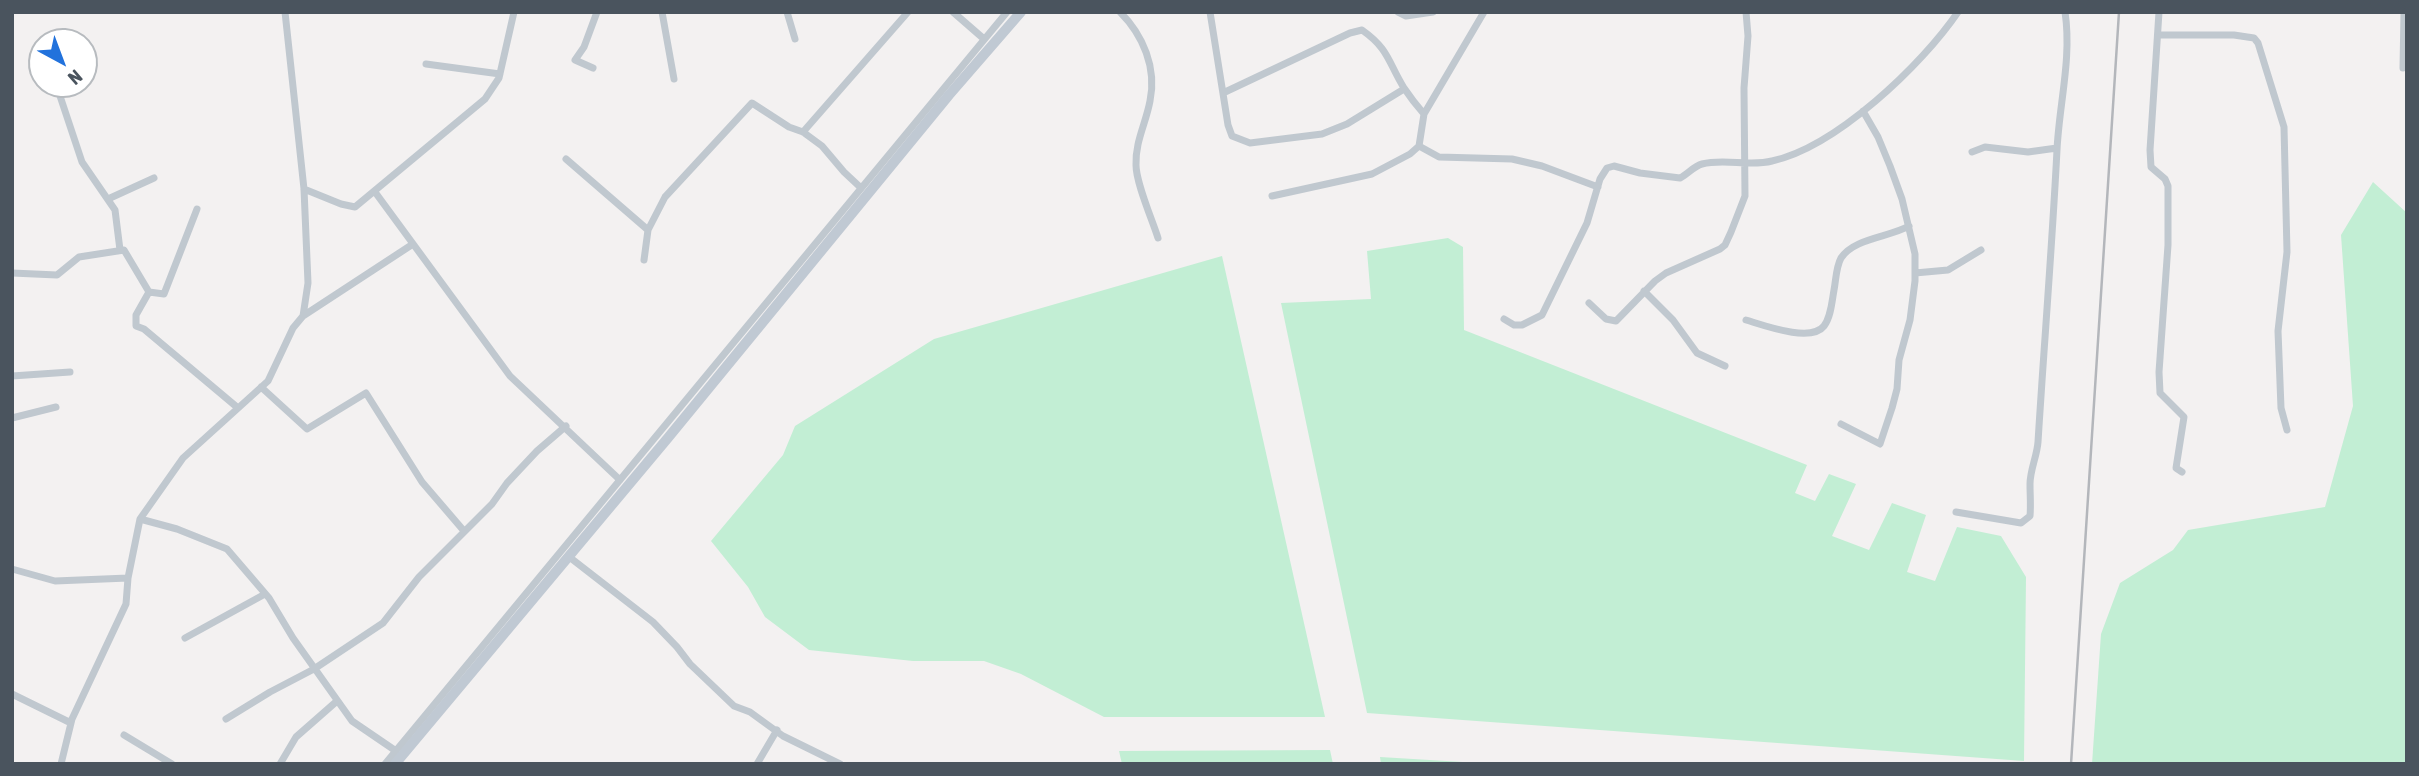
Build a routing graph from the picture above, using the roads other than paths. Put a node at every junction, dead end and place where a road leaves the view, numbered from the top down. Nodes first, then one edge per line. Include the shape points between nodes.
1 (285, 12) edge
2 (514, 12) edge
3 (597, 12) edge
4 (662, 12) edge
5 (787, 12) edge
6 (908, 12) edge
7 (954, 12) edge
8 (1007, 12) edge
9 (1021, 12) edge
10 (1120, 12) edge
11 (1210, 12) edge
12 (1398, 12) edge
13 (1433, 12) edge
14 (1484, 12) edge
15 (1746, 12) edge
16 (1958, 12) edge
17 (2065, 12) edge
18 (2159, 12) edge
19 (2404, 12) edge
20 (2158, 35) junction
21 (795, 39) dead end
22 (984, 39) junction
23 (426, 64) dead end
24 (593, 68) dead end
25 (2403, 68) dead end
26 (500, 74) junction
27 (674, 79) dead end
28 (1404, 89) junction
29 (1223, 93) junction
30 (61, 98) edge
31 (1863, 111) junction
32 (1424, 114) junction
33 (803, 132) junction
34 (1419, 146) junction
35 (2057, 148) junction
36 (1972, 152) dead end
37 (566, 159) dead end
38 (1745, 162) junction
39 (154, 178) dead end
40 (860, 187) junction
41 (1598, 187) junction
42 (304, 189) junction
43 (375, 192) junction
44 (1272, 196) dead end
45 (108, 199) junction
46 (197, 209) dead end
47 (1909, 226) junction
48 (648, 230) junction
49 (1158, 238) dead end
50 (413, 244) junction
51 (120, 250) junction
52 (1980, 250) dead end
53 (644, 260) dead end
54 (12, 273) edge
55 (1915, 273) junction
56 (1644, 291) junction
57 (149, 292) junction
58 (1589, 303) dead end
59 (303, 316) junction
60 (1504, 319) dead end
61 (1746, 320) dead end
62 (1725, 366) dead end
63 (69, 372) dead end
64 (12, 376) edge
65 (261, 387) junction
66 (56, 407) dead end
67 (238, 408) junction
68 (12, 418) edge
69 (1841, 424) dead end
70 (566, 426) junction
71 (2287, 430) dead end
72 (2182, 472) dead end
73 (620, 480) junction
74 (1956, 512) dead end
75 (140, 519) junction
76 (464, 531) junction
77 (568, 556) junction
78 (12, 569) edge
79 (128, 578) junction
80 (265, 594) junction
81 (185, 638) dead end
82 (314, 669) junction
83 (12, 694) edge
84 (337, 701) junction
85 (226, 719) dead end
86 (71, 723) junction
87 (777, 730) junction
88 (124, 735) dead end
89 (396, 751) junction
90 (61, 764) edge
91 (172, 764) edge
92 (279, 764) edge
93 (385, 764) edge
94 (395, 764) edge
95 (757, 764) edge
96 (840, 764) edge

1 - 42 street
2 - 26 street
3 - 24 street via 575,60
4 - 27 street
5 - 21 street
6 - 33 street
7 - 22 street
8 - 22 street
9 - 77 main road
10 - 49 street via 1140,38 1150,74 1151,100 1136,149 1136,168
11 - 29 street
12 - 13 street via 1406,16
14 - 32 street
15 - 38 street
16 - 31 street via 1924,53
17 - 35 street via 2067,48
18 - 20 street
19 - 25 street
20 - 71 street via 2254,38 2279,108 2288,217 2278,331 2281,408
20 - 72 street via 2151,167 2168,186 2160,393 2184,417 2176,468
22 - 40 street
23 - 26 street
26 - 43 street via 485,99
28 - 29 street via 1386,52 1362,30
28 - 29 street via 1322,134 1250,143 1232,136
28 - 32 street
30 - 45 street via 82,162
31 - 38 street via 1805,149 1772,162
31 - 47 street via 1890,166
32 - 34 street
33 - 40 street
33 - 48 street via 752,103 665,197
34 - 41 street via 1439,157 1512,159
34 - 44 street via 1372,174
35 - 36 street via 2028,152 1985,147
35 - 74 street via 2030,516 2021,523
37 - 48 street
38 - 41 street via 1699,164 1679,178 1614,166 1607,168
38 - 56 street via 1745,196 1725,245 1666,273
39 - 45 street
40 - 73 street
41 - 60 street via 1587,223 1542,315 1522,325
42 - 43 street via 355,207
42 - 59 street via 307,283
43 - 50 street
45 - 51 street via 115,210
46 - 57 street via 164,294
47 - 55 street
47 - 61 street via 1870,239 1844,255 1826,323 1818,332 1790,331
48 - 53 street
50 - 59 street
50 - 70 street via 510,376
51 - 54 street via 79,257 57,275
51 - 57 street
52 - 55 street via 1948,271
55 - 69 street via 1897,389 1880,444
56 - 58 street via 1616,321
56 - 62 street via 1697,353
57 - 67 street via 136,315 136,326
59 - 65 street
63 - 64 street
65 - 67 street
65 - 76 street via 307,429 366,393 422,482
66 - 68 street
67 - 75 street via 183,458
70 - 73 street
70 - 76 street
73 - 89 street
75 - 79 street
75 - 80 street via 227,549
76 - 82 street via 383,623
77 - 87 street via 653,622 734,706
77 - 94 main road
78 - 79 street via 55,581
79 - 86 street via 126,604
80 - 81 street
80 - 82 street
82 - 84 street
82 - 85 street
83 - 86 street
84 - 89 street via 352,721
84 - 92 street via 296,737
86 - 90 street
87 - 95 street
87 - 96 street
88 - 91 street
89 - 93 street

